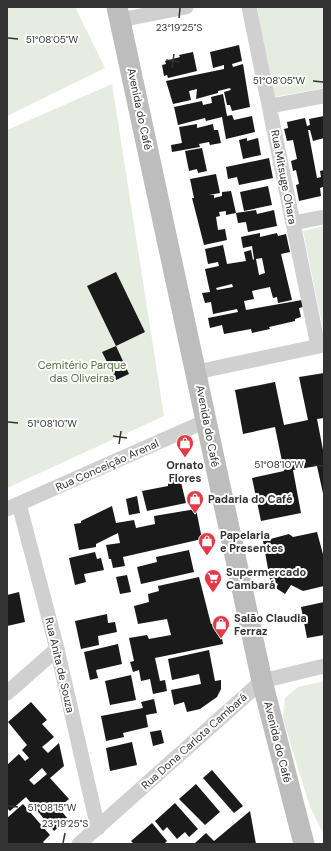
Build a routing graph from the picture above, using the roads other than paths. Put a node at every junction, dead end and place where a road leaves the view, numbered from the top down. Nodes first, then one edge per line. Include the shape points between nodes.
1 (186, 7) edge
2 (249, 7) edge
3 (119, 14) edge
4 (324, 96) edge
5 (270, 106) junction
6 (324, 217) edge
7 (293, 223) junction
8 (321, 345) edge
9 (197, 372) junction
10 (206, 421) junction
11 (13, 506) edge
12 (57, 649) junction
13 (324, 666) edge
14 (262, 680) junction
15 (7, 693) edge
16 (98, 828) junction
17 (79, 844) edge
18 (304, 844) edge

1 - 3 street
2 - 5 street, Rua Mitsuge Ohara
3 - 9 street, Avenida do Café
4 - 5 street
5 - 7 street, Rua Mitsuge Ohara
6 - 7 street
7 - 8 street, Rua Mitsuge Ohara
8 - 9 street
9 - 10 street, Avenida do Café
10 - 11 street, Rua Conceição Arenal
10 - 14 street, Avenida do Café
11 - 12 street, Rua Anita de Souza
12 - 15 street
12 - 16 street, Rua Anita de Souza
13 - 14 street, Rua Dona Carlota Cambará
14 - 16 street, Rua Dona Carlota Cambará
14 - 18 street, Avenida do Café
16 - 17 street, Rua Dona Carlota Cambará

